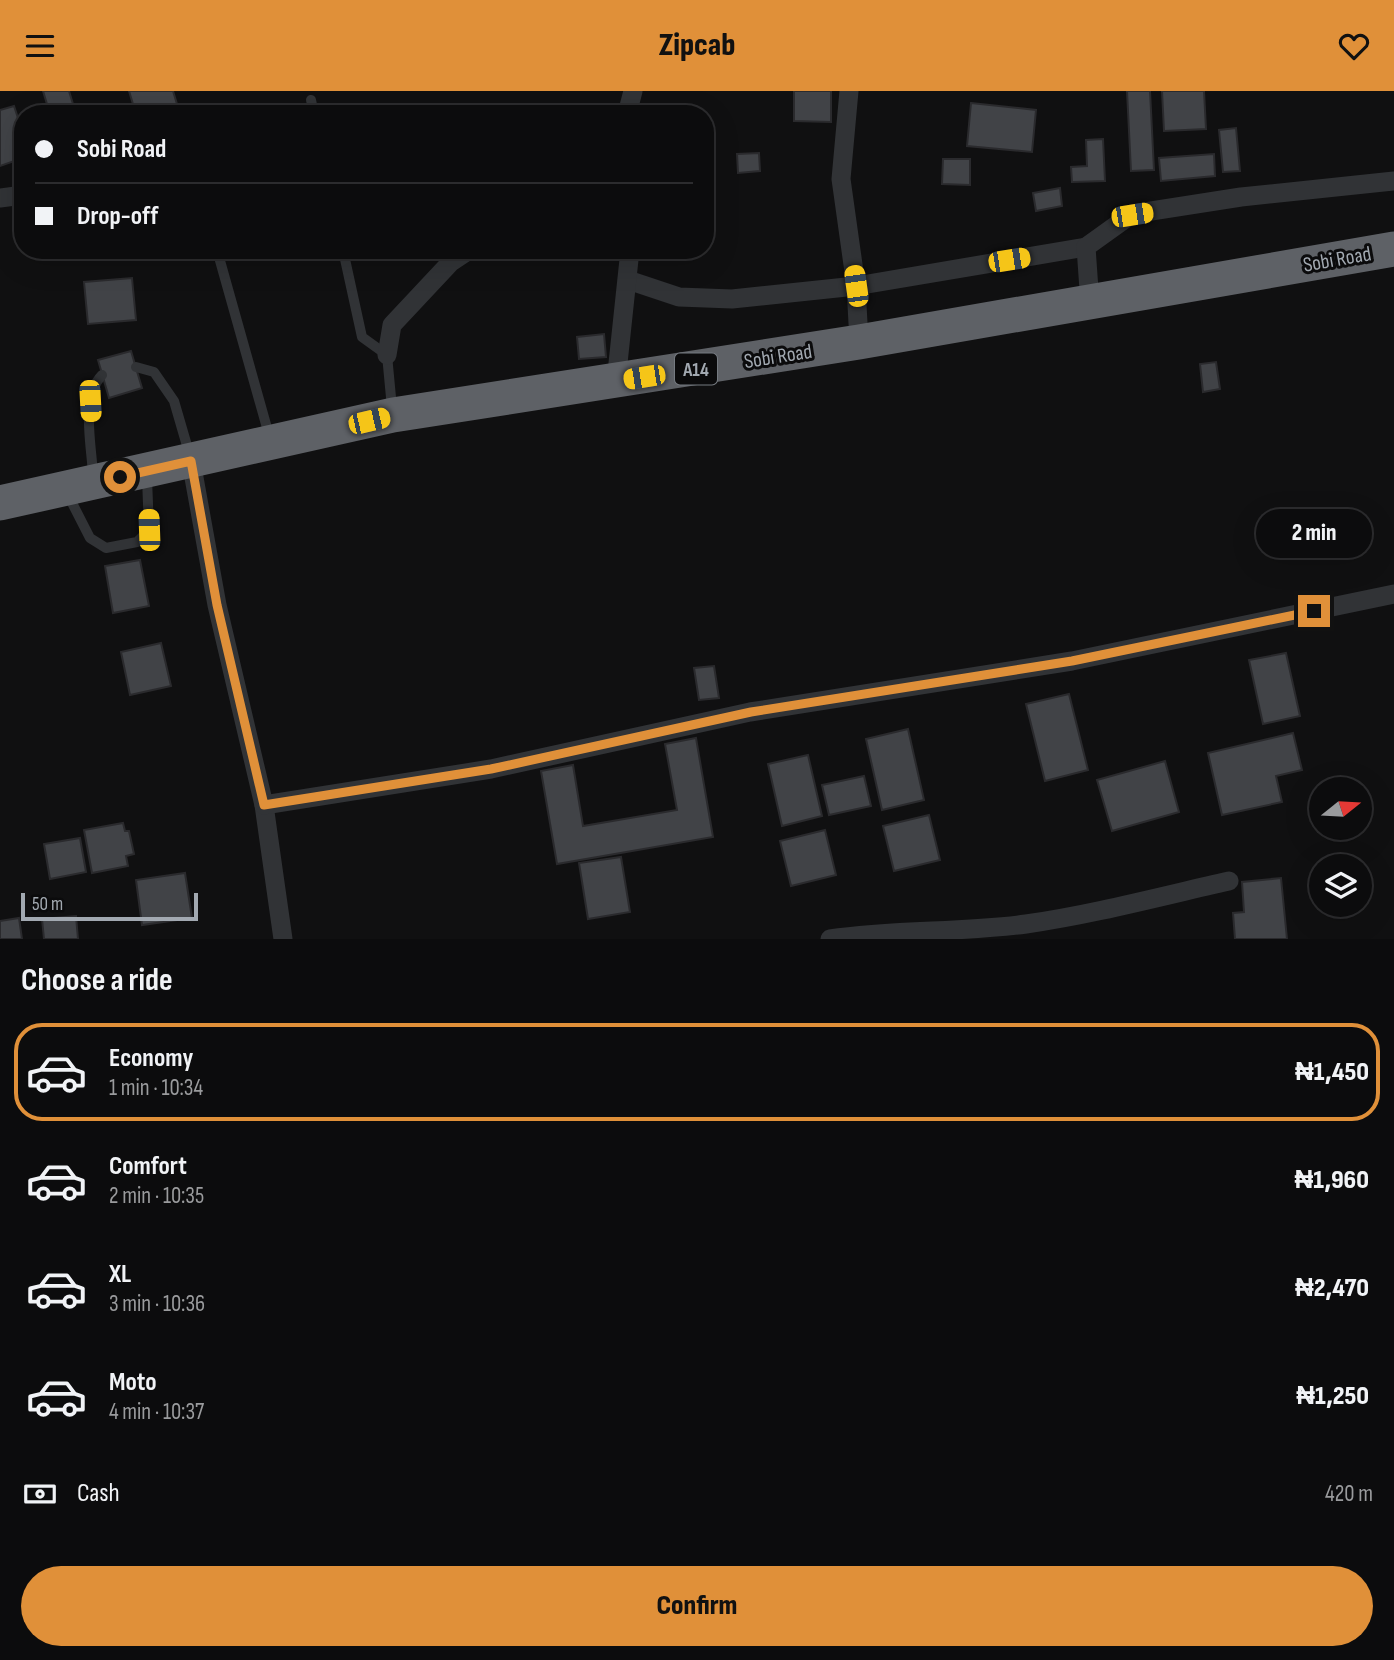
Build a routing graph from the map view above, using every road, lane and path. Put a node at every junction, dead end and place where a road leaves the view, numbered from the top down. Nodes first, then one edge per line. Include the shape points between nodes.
1 (849, 91) edge
2 (311, 100) dead end
3 (312, 105) edge
4 (1394, 181) edge
5 (1086, 247) junction
6 (1394, 249) edge
7 (220, 259) edge
8 (345, 259) edge
9 (454, 259) edge
10 (629, 259) edge
11 (628, 279) junction
12 (856, 286) junction
13 (1090, 304) junction
14 (859, 342) junction
15 (387, 355) junction
16 (135, 367) dead end
17 (102, 375) dead end
18 (616, 382) junction
19 (393, 415) junction
20 (271, 443) junction
21 (191, 461) junction
22 (147, 471) junction
23 (79, 487) junction
24 (0, 503) edge
25 (1394, 594) edge
26 (264, 805) junction
27 (1229, 881) dead end
28 (283, 939) edge
29 (830, 939) edge

1 - 12 street via 841,179
2 - 3 lane
4 - 5 street via 1241,197 1132,215
5 - 12 street
5 - 13 street
6 - 13 highway, Sobi Road / A14
7 - 20 lane
8 - 15 lane via 362,337
9 - 15 street via 392,325
10 - 11 street
11 - 12 street via 680,297 732,299
11 - 18 street
12 - 14 street
13 - 14 highway, Sobi Road / A14
14 - 18 highway, Sobi Road / A14
15 - 19 lane
16 - 21 lane via 154,372 174,401
17 - 23 lane via 93,385
18 - 19 highway, Sobi Road / A14
19 - 20 highway, Sobi Road / A14
20 - 21 highway, Sobi Road / A14
21 - 22 highway, Sobi Road / A14
21 - 26 street via 217,605
22 - 23 highway, Sobi Road / A14
22 - 23 lane via 149,530 137,542 106,548 90,538
23 - 24 highway, Sobi Road / A14
25 - 26 street via 1072,661 751,712 491,769
26 - 28 street
27 - 29 street via 1024,924 882,931

